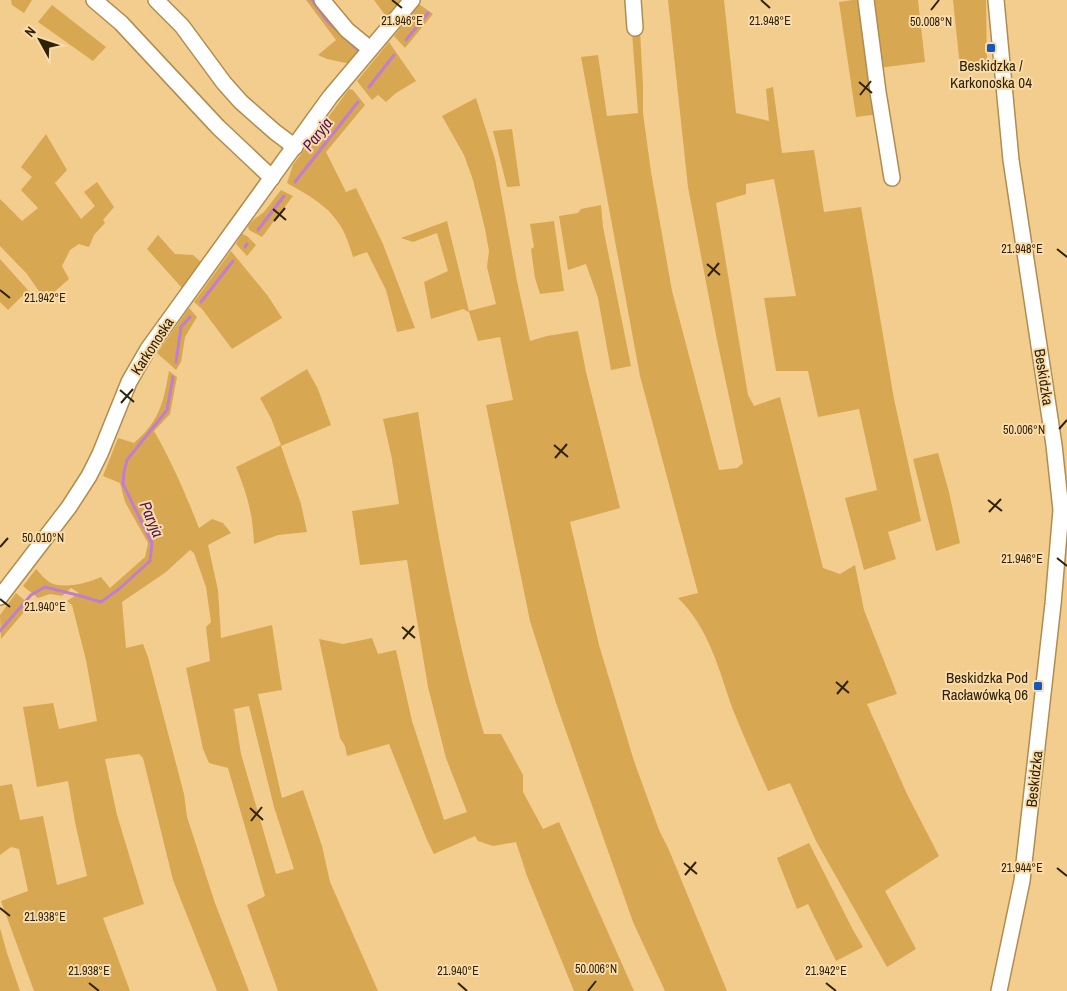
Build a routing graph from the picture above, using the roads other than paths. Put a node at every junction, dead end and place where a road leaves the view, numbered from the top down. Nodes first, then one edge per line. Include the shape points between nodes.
1 (94, 0) edge
2 (156, 0) edge
3 (322, 0) edge
4 (412, 0) edge
5 (633, 0) edge
6 (866, 0) edge
7 (996, 0) edge
8 (636, 28) dead end
9 (370, 49) junction
10 (295, 146) junction
11 (272, 178) junction
12 (892, 178) dead end
13 (1064, 519) edge
14 (0, 597) edge
15 (998, 991) edge

1 - 11 street via 121,23 218,127
2 - 10 street via 182,26 241,102
3 - 9 street via 347,30
4 - 9 street, Karkonoska
5 - 8 street
6 - 12 street
7 - 13 street, Beskidzka via 1011,160
9 - 10 street, Karkonoska
10 - 11 street, Karkonoska
11 - 14 street, Karkonoska via 148,349 129,382 89,476
13 - 15 street, Beskidzka via 1022,881

